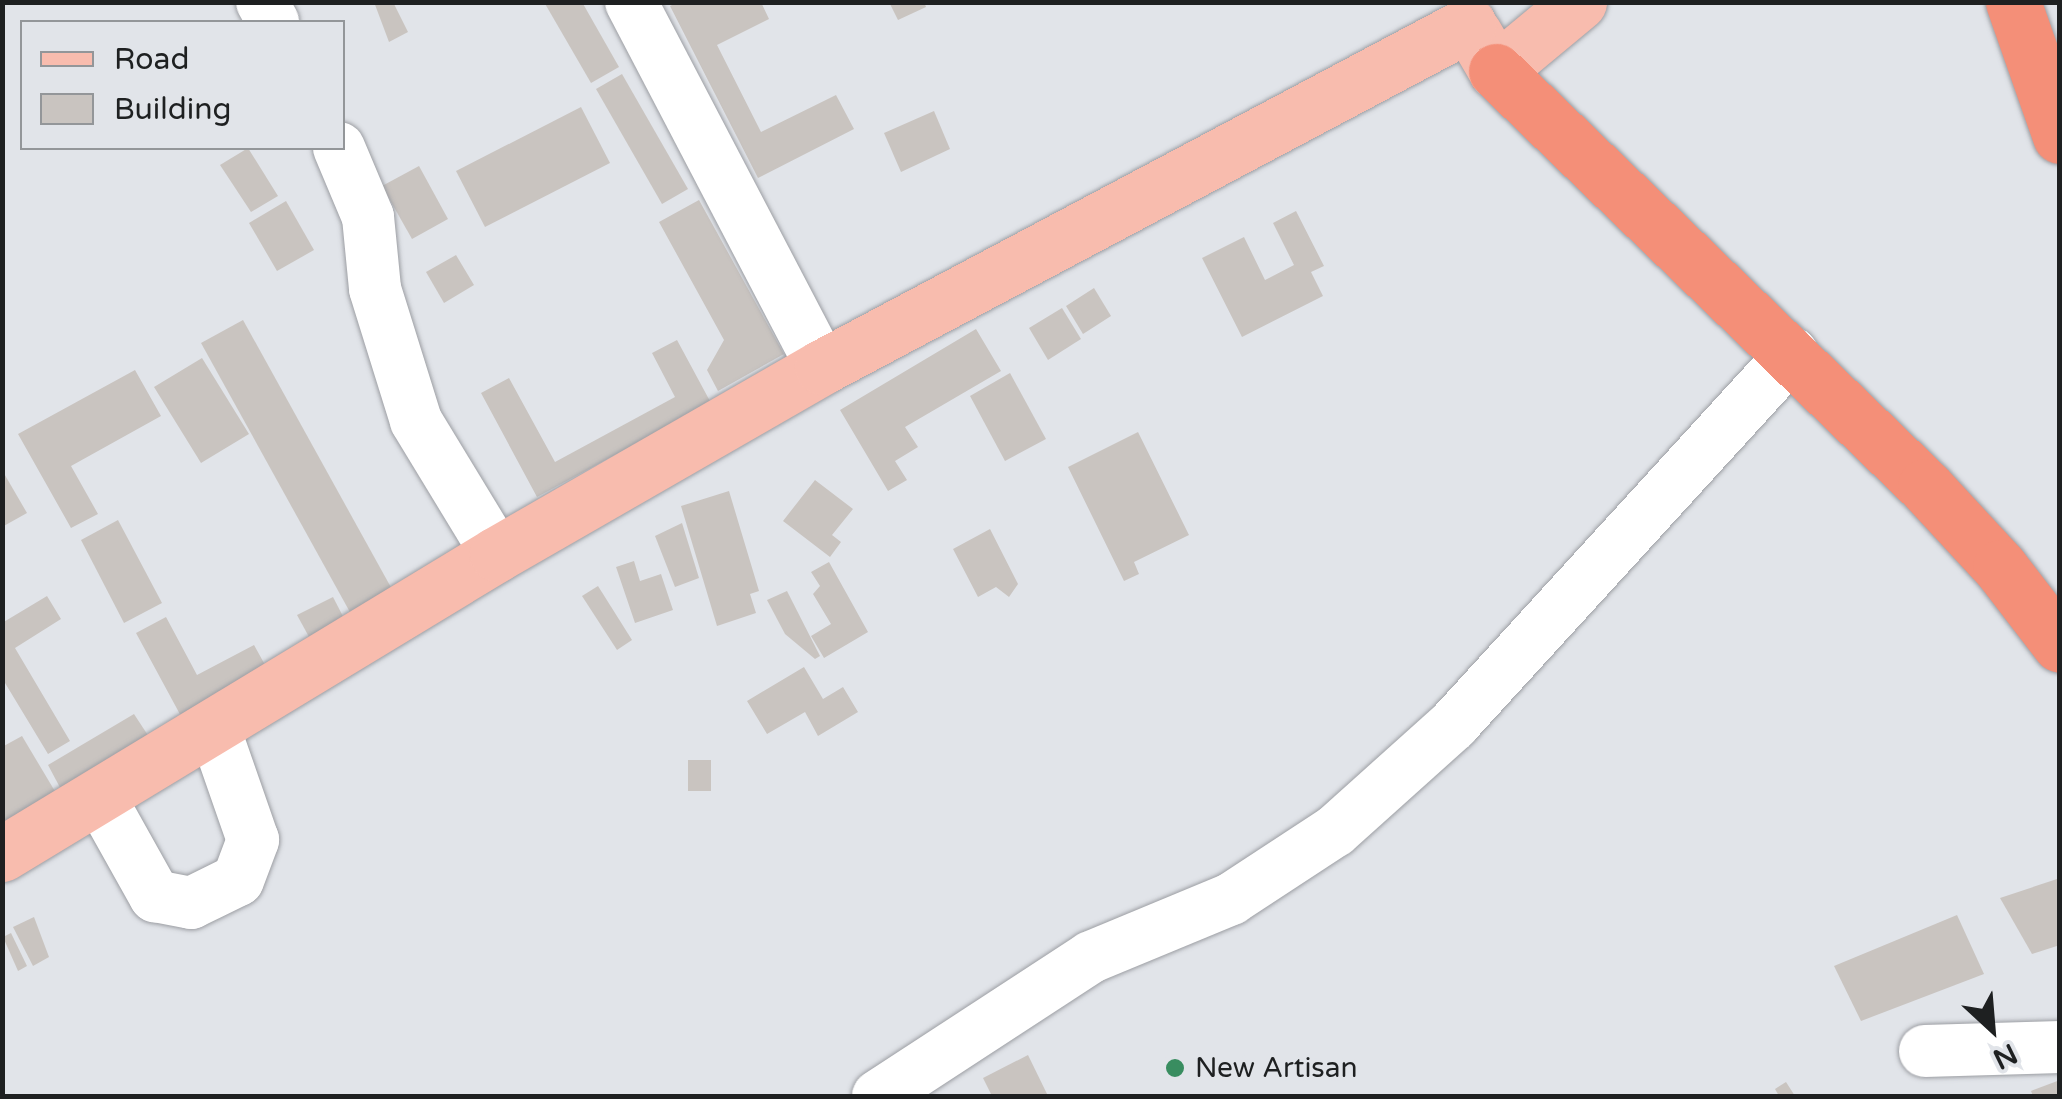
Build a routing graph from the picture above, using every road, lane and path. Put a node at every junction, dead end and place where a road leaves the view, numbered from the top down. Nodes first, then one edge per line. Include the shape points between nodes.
1 (1579, 2) edge
2 (2013, 2) edge
3 (634, 4) edge
4 (1466, 13) edge
5 (1496, 71) junction
6 (2060, 136) edge
7 (340, 150) edge
8 (1792, 354) junction
9 (822, 367) junction
10 (497, 554) junction
11 (2060, 645) edge
12 (214, 728) junction
13 (99, 796) junction
14 (2, 854) edge
15 (2060, 1048) edge
16 (1925, 1051) dead end
17 (878, 1096) edge

1 - 5 main road
2 - 6 highway
3 - 9 street
4 - 5 main road
4 - 9 main road
5 - 8 highway
7 - 10 street via 368,217 375,290 416,421
8 - 11 highway via 2000,567
8 - 17 street via 1453,725 1335,831 1230,899 1091,957
9 - 10 main road
10 - 12 main road
12 - 13 main road
12 - 13 street via 253,840 238,880 191,903 155,896
13 - 14 main road
15 - 16 street

